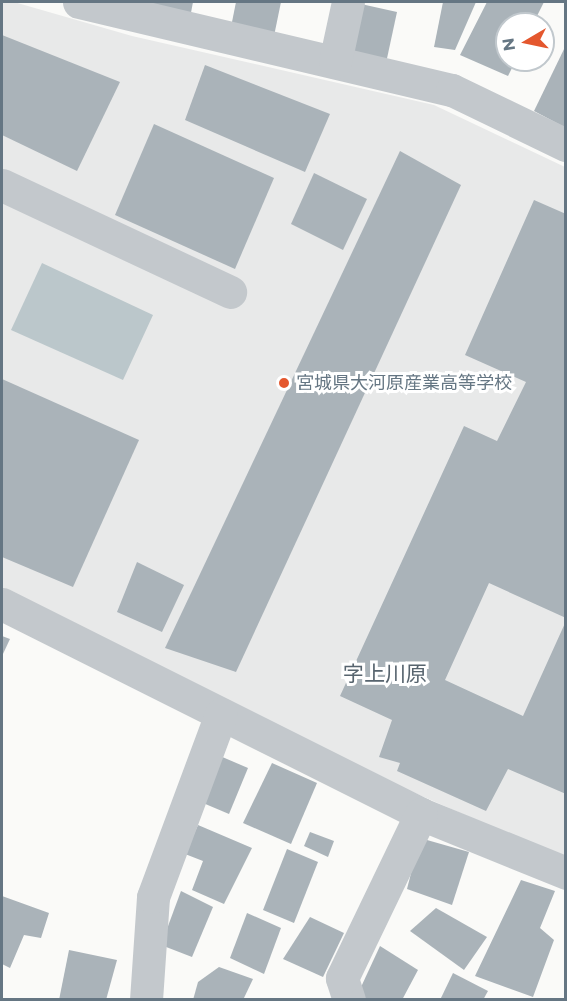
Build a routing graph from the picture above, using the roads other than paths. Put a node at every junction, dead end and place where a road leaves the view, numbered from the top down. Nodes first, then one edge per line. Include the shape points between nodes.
1 (79, 2) edge
2 (348, 2) edge
3 (335, 62) junction
4 (566, 144) edge
5 (2, 185) edge
6 (230, 292) dead end
7 (2, 604) edge
8 (221, 714) junction
9 (421, 814) junction
10 (566, 873) edge
11 (146, 999) edge
12 (349, 999) edge

1 - 3 street
2 - 3 street
3 - 4 street via 452,90
5 - 6 street
7 - 8 street
8 - 9 street
8 - 11 street via 153,897
9 - 10 street
9 - 12 street via 342,978

